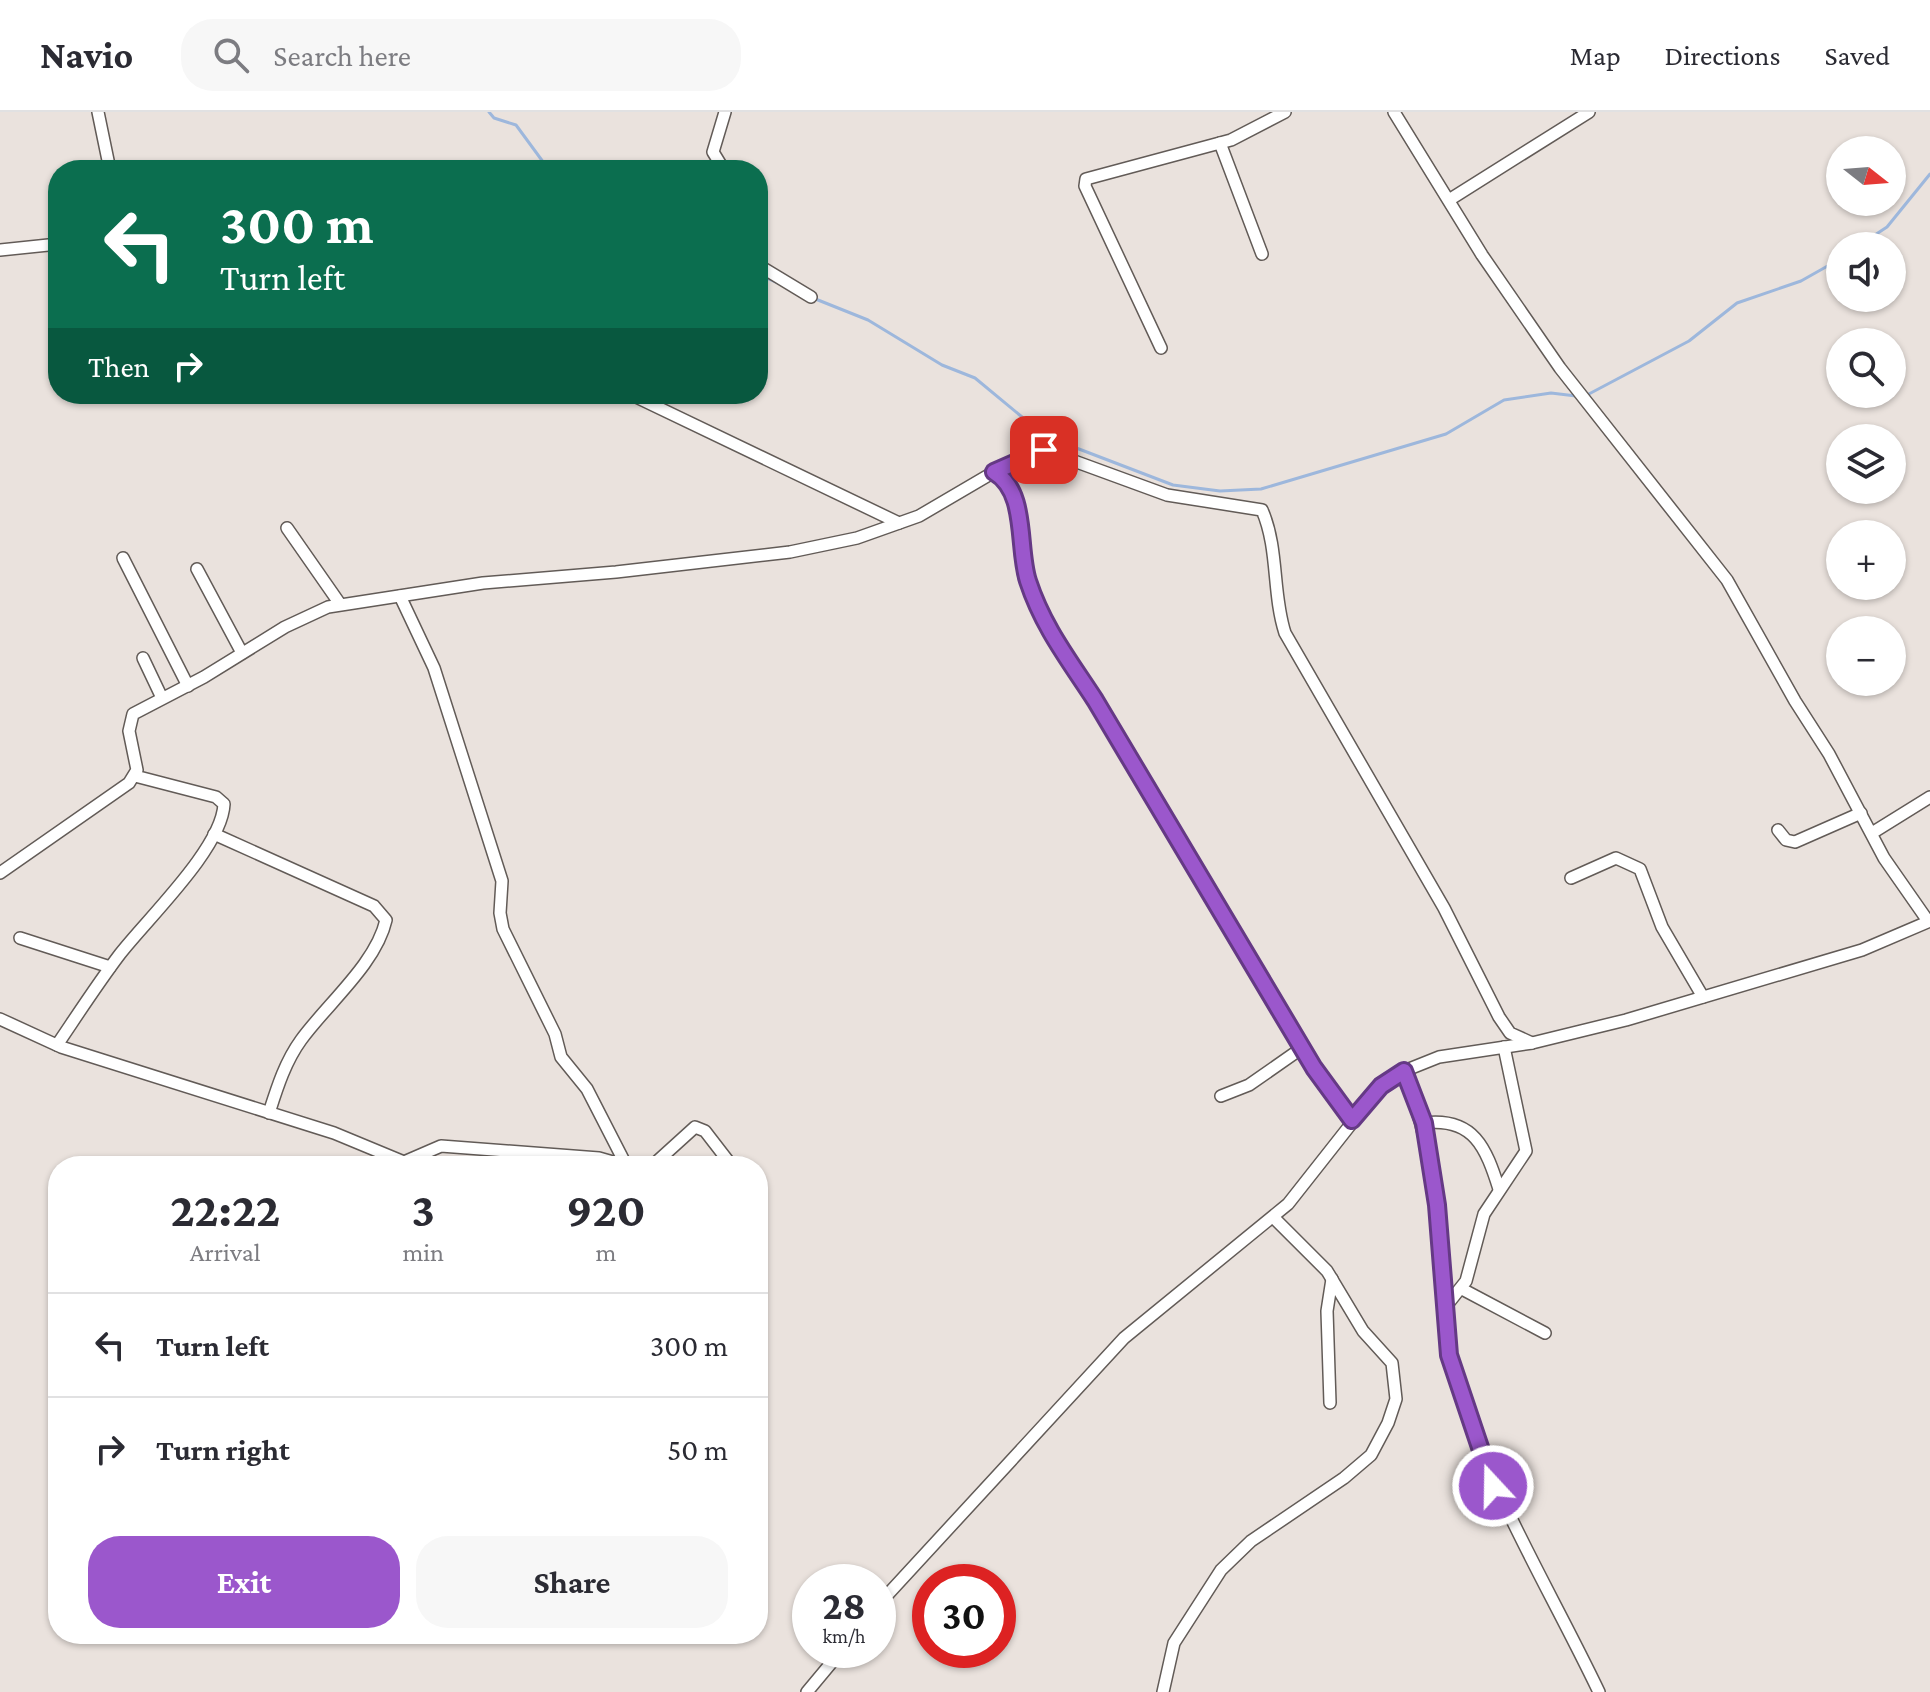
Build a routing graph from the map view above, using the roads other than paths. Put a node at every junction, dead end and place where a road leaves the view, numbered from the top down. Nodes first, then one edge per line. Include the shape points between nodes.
1 (98, 112) edge
2 (725, 112) edge
3 (1285, 112) edge
4 (1394, 112) edge
5 (1589, 112) edge
6 (1220, 143) junction
7 (108, 160) edge
8 (718, 160) edge
9 (1449, 200) junction
10 (48, 245) edge
11 (0, 250) edge
12 (1262, 254) dead end
13 (768, 271) edge
14 (811, 297) dead end
15 (1161, 348) dead end
16 (651, 404) edge
17 (994, 472) junction
18 (899, 523) junction
19 (287, 528) dead end
20 (123, 558) dead end
21 (197, 569) dead end
22 (400, 596) junction
23 (340, 604) junction
24 (242, 653) junction
25 (143, 658) dead end
26 (188, 686) junction
27 (162, 698) junction
28 (135, 776) junction
29 (1930, 797) edge
30 (1861, 813) junction
31 (1778, 830) dead end
32 (1872, 833) junction
33 (214, 834) junction
34 (0, 873) edge
35 (1571, 878) dead end
36 (1929, 921) edge
37 (20, 938) dead end
38 (110, 967) junction
39 (1703, 997) junction
40 (0, 1019) edge
41 (1532, 1043) junction
42 (57, 1045) junction
43 (1504, 1047) junction
44 (1302, 1048) junction
45 (1404, 1071) junction
46 (1221, 1096) dead end
47 (269, 1113) junction
48 (1352, 1120) junction
49 (1424, 1123) junction
50 (390, 1156) edge
51 (418, 1156) edge
52 (573, 1156) edge
53 (622, 1156) edge
54 (663, 1156) edge
55 (724, 1156) edge
56 (1499, 1189) junction
57 (1274, 1218) junction
58 (1332, 1279) junction
59 (1462, 1289) junction
60 (1443, 1310) junction
61 (1545, 1333) dead end
62 (1330, 1403) dead end
63 (896, 1585) edge
64 (827, 1668) edge
65 (807, 1692) edge
66 (1163, 1692) edge
67 (1599, 1692) edge

1 - 7 street
2 - 8 street via 713,152
3 - 6 street
4 - 9 street
5 - 9 street
6 - 12 street
6 - 15 street via 1091,176 1085,183
9 - 30 street via 1560,368 1727,580
10 - 11 street
13 - 14 street
16 - 18 street
17 - 18 street
17 - 41 street via 1049,450 1167,495 1262,510 1285,633 1444,908 1499,1017 1510,1033
17 - 44 street via 1010,485 1028,581 1058,648 1100,708
18 - 22 street via 790,552
19 - 23 street
20 - 26 street
21 - 24 street
22 - 23 street
22 - 53 street via 434,668 502,881 503,929 550,1022 561,1057 587,1089
23 - 24 street via 310,613
24 - 26 street
25 - 27 street
26 - 27 street
27 - 28 street via 142,707 129,723
28 - 33 street via 222,800 224,811
28 - 34 street
29 - 32 street
30 - 31 street via 1795,842
30 - 32 street
32 - 36 street via 1907,895
33 - 38 street
33 - 47 street via 374,906 386,920 345,988 293,1052
35 - 39 street via 1616,858 1640,869 1662,927
36 - 39 street via 1862,950
37 - 38 street
38 - 42 street
39 - 41 street
40 - 42 street
41 - 43 street
42 - 47 street
43 - 45 street via 1439,1057
43 - 56 street via 1526,1151
44 - 46 street via 1249,1085
44 - 48 street
45 - 48 street via 1381,1086
45 - 49 street
47 - 50 street
48 - 57 street
49 - 56 street via 1450,1124 1474,1134
49 - 60 street via 1437,1205
51 - 52 street via 441,1146
54 - 55 street via 695,1127 705,1131
56 - 59 street via 1480,1225
57 - 58 street
57 - 63 street via 1124,1338
58 - 62 street via 1327,1319
58 - 66 street via 1363,1331 1392,1363 1397,1383 1388,1423 1359,1466 1251,1541 1221,1570 1180,1630 1167,1661
59 - 60 street
59 - 61 street
60 - 67 street via 1457,1383 1493,1486
64 - 65 street

